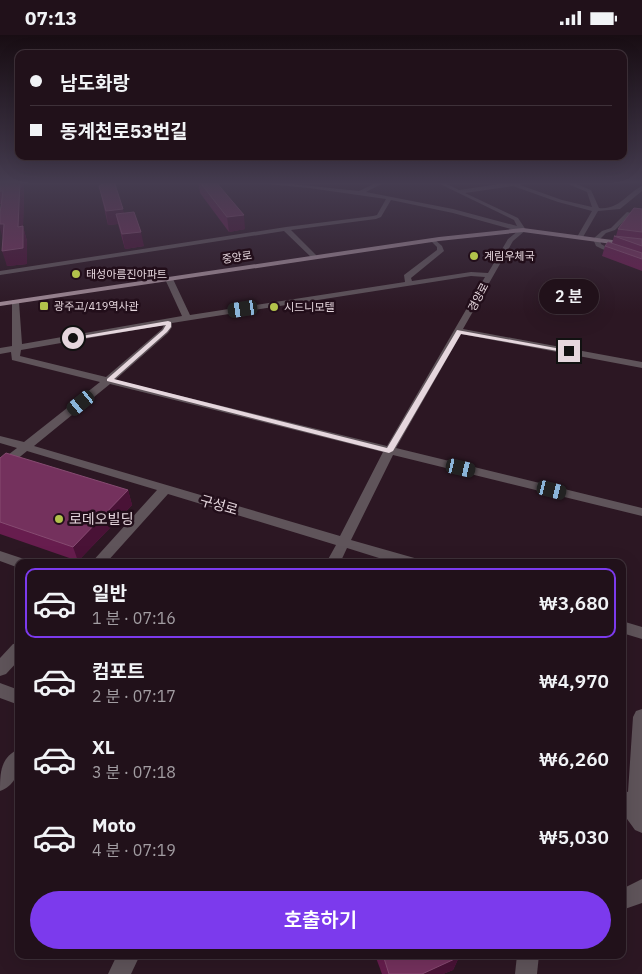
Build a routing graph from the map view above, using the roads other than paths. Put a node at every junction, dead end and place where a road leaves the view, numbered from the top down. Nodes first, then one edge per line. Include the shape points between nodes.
1 (319, 225) edge
2 (505, 225) edge
3 (520, 225) edge
4 (587, 225) edge
5 (617, 225) edge
6 (286, 229) junction
7 (523, 230) junction
8 (580, 237) junction
9 (596, 239) junction
10 (433, 240) junction
11 (642, 246) edge
12 (313, 257) junction
13 (642, 261) edge
14 (0, 273) edge
15 (489, 275) junction
16 (168, 279) junction
17 (410, 283) junction
18 (15, 302) junction
19 (0, 304) edge
20 (187, 318) junction
21 (168, 322) junction
22 (459, 331) junction
23 (16, 348) junction
24 (0, 351) edge
25 (642, 365) edge
26 (109, 380) junction
27 (0, 439) edge
28 (25, 448) junction
29 (389, 451) junction
30 (0, 467) edge
31 (165, 489) junction
32 (642, 512) edge
33 (342, 541) junction
34 (0, 556) edge
35 (102, 559) edge
36 (335, 559) edge
37 (400, 559) edge
38 (15, 562) edge
39 (626, 628) edge
40 (642, 633) edge
41 (15, 653) edge
42 (0, 669) edge
43 (0, 690) edge
44 (15, 696) edge
45 (642, 717) edge
46 (15, 763) edge
47 (0, 782) edge
48 (635, 805) edge
49 (642, 889) edge
50 (626, 899) edge
51 (127, 959) edge
52 (528, 959) edge
53 (119, 974) edge
54 (526, 974) edge

1 - 6 street
2 - 7 street
3 - 7 street
4 - 8 street
5 - 9 street
6 - 12 street
6 - 14 street
7 - 8 main road, 중앙로
7 - 10 main road, 중앙로
7 - 15 street, 경양로 via 510,240
8 - 9 main road, 중앙로
9 - 11 main road, 중앙로
9 - 13 street, 중앙로 via 604,248
10 - 12 main road, 중앙로
10 - 17 street via 441,249 407,277
12 - 16 main road, 중앙로
15 - 17 street via 472,274
15 - 22 street, 경양로
16 - 18 main road, 중앙로
16 - 20 street
17 - 20 street
18 - 19 main road, 중앙로
18 - 23 street
20 - 21 street
21 - 23 street
21 - 26 street via 165,331
22 - 25 street
22 - 29 street, 경양로
23 - 24 street
23 - 26 street via 15,357
26 - 28 street
26 - 29 street
27 - 28 street, 구성로
28 - 30 street
28 - 31 street, 구성로
29 - 32 street
29 - 33 street, 경양로
31 - 33 street, 구성로
31 - 35 street
33 - 36 street, 경양로
33 - 37 street, 구성로
34 - 38 street
39 - 40 street
41 - 42 street
43 - 44 street
45 - 48 street
46 - 47 street
49 - 50 street
51 - 53 street
52 - 54 street

